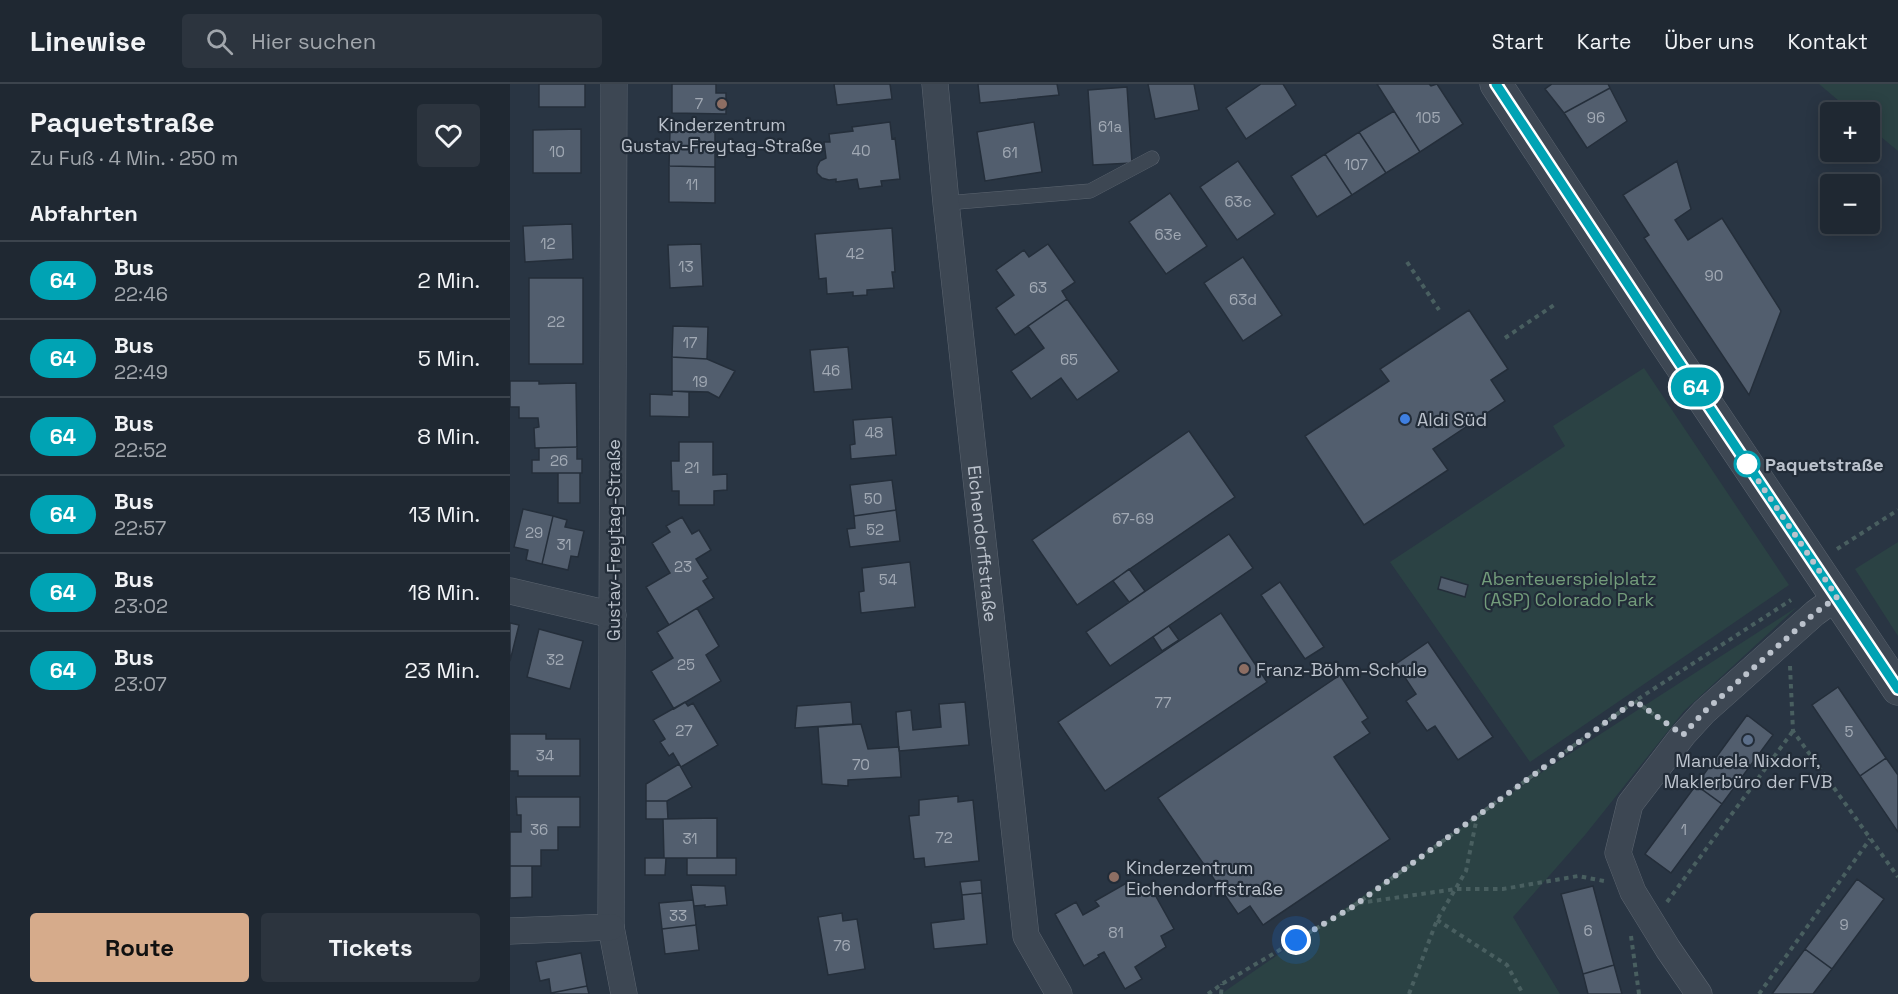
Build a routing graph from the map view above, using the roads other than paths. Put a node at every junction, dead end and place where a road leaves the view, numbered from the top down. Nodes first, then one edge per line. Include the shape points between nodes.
1 (614, 84) edge
2 (935, 84) edge
3 (1496, 84) edge
4 (1152, 158) dead end
5 (946, 203) junction
6 (510, 591) edge
7 (1837, 597) junction
8 (613, 615) junction
9 (1898, 689) edge
10 (611, 927) junction
11 (510, 931) edge
12 (624, 994) edge
13 (1059, 994) edge
14 (1699, 994) edge

1 - 8 street, Gustav-Freytag-Straße
2 - 5 street, Eichendorffstraße
3 - 7 street
4 - 5 lane via 1090,191
5 - 13 street, Eichendorffstraße via 1026,936
6 - 8 street
7 - 9 street
7 - 14 street via 1704,712 1630,804 1618,852 1633,892
8 - 10 street, Gustav-Freytag-Straße
10 - 11 street
10 - 12 street, Gustav-Freytag-Straße

